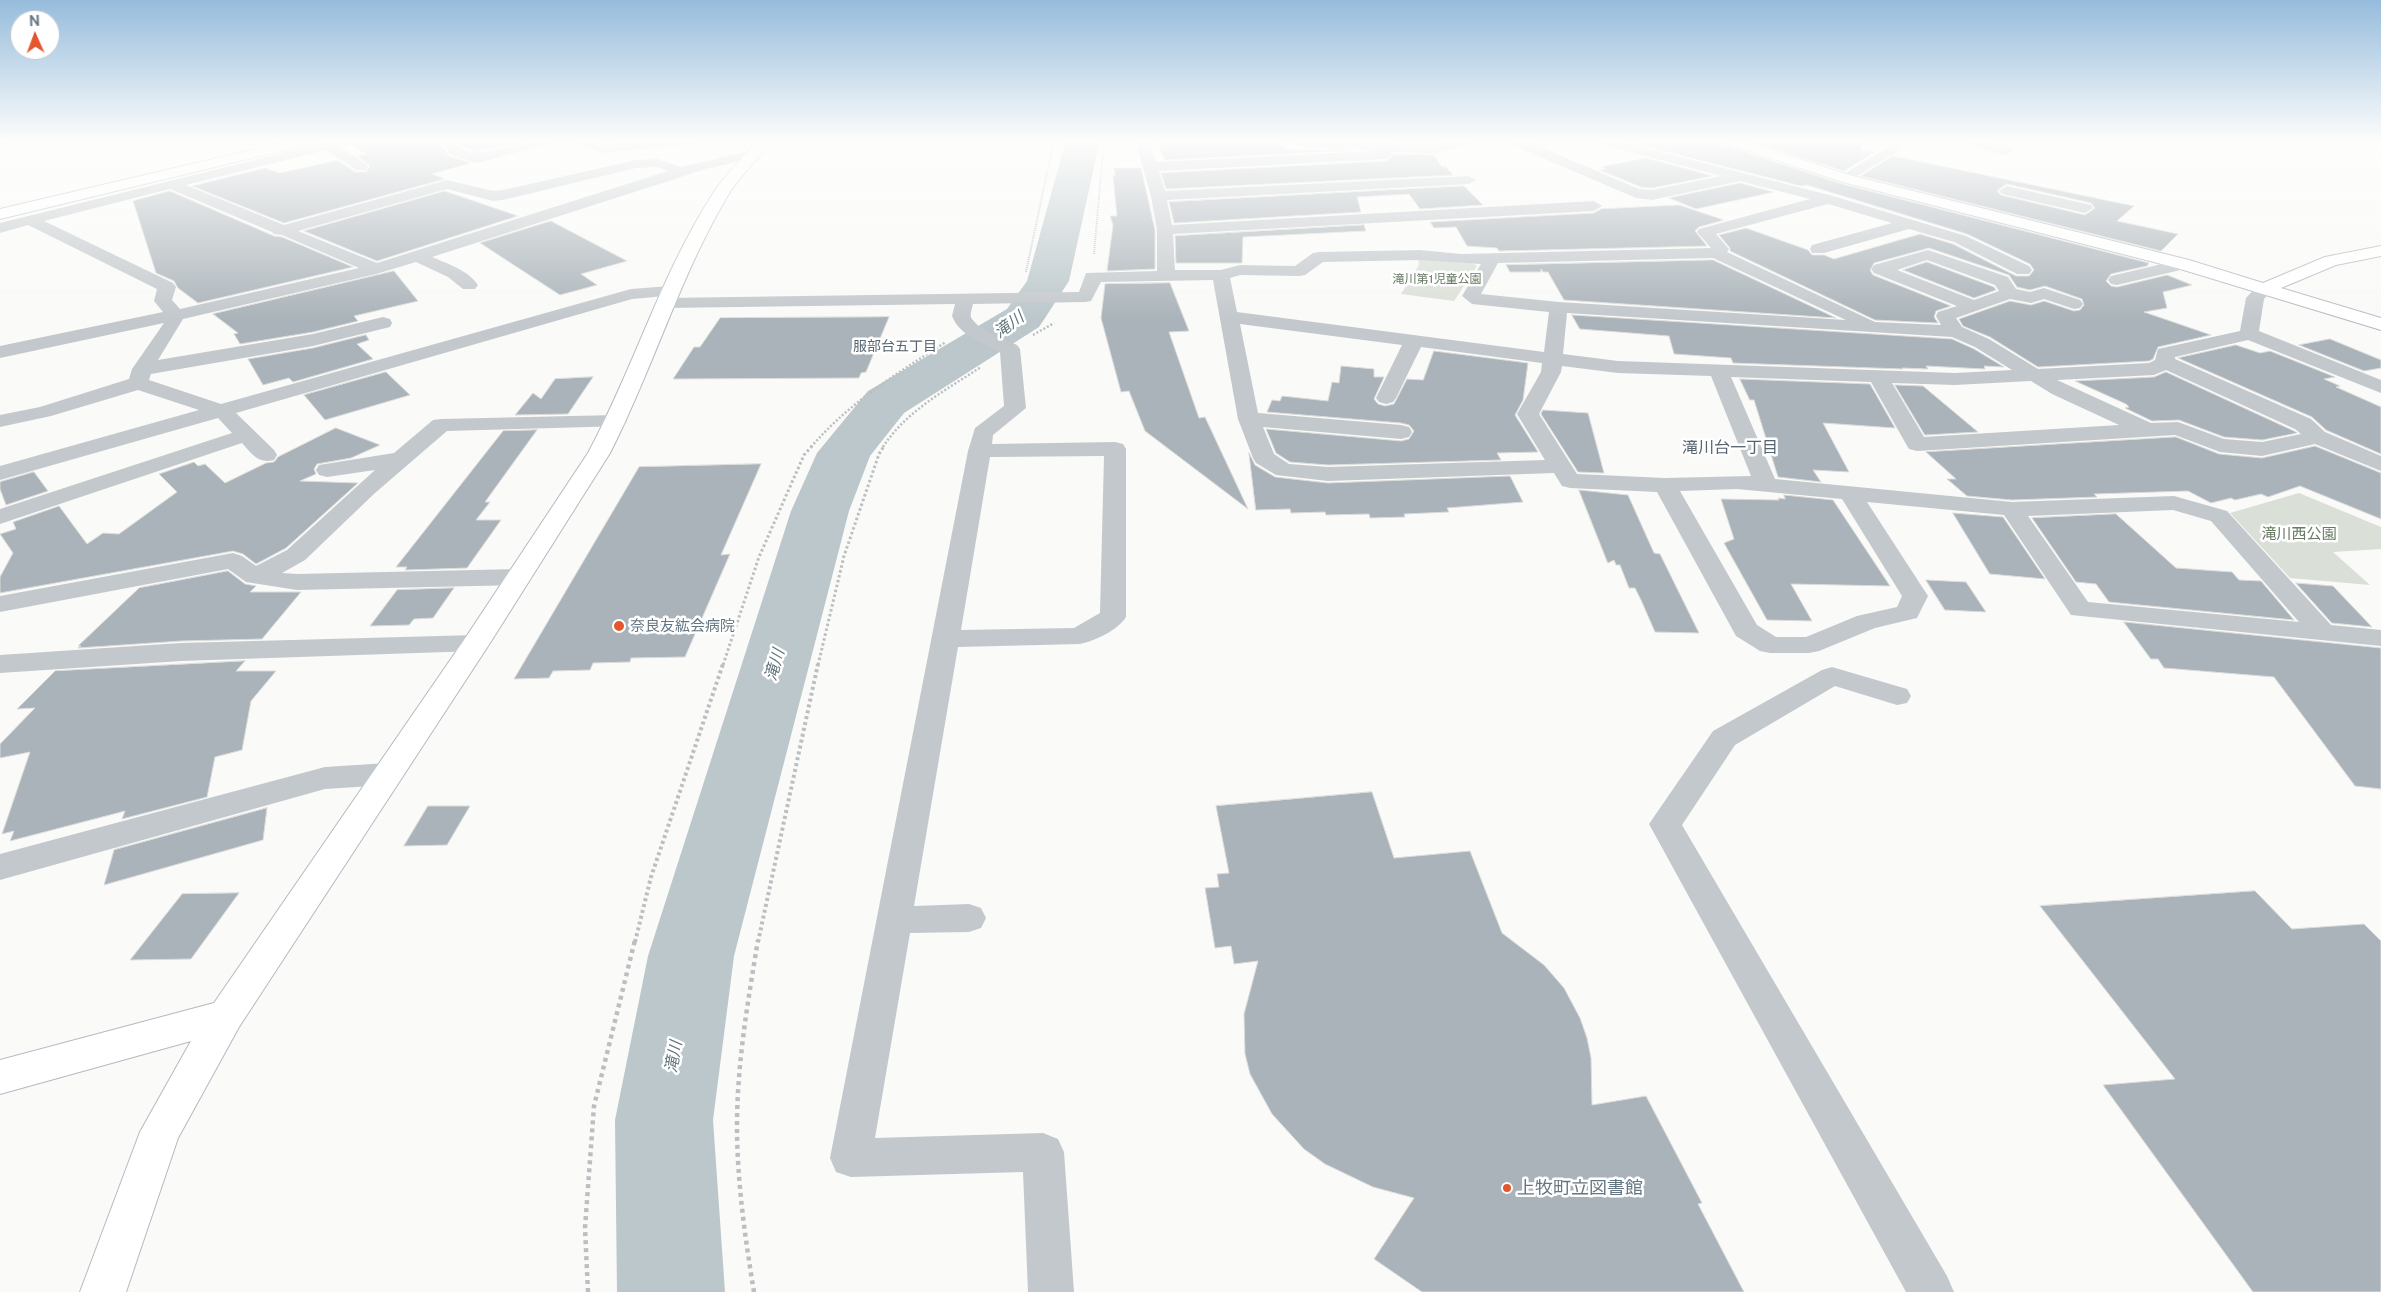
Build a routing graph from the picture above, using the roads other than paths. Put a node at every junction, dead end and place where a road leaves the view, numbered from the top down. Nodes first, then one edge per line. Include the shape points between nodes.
1 (20, 200) edge
2 (57, 200) edge
3 (108, 200) edge
4 (209, 200) edge
5 (386, 200) edge
6 (591, 200) edge
7 (717, 200) edge
8 (1160, 200) edge
9 (1489, 200) edge
10 (1823, 200) edge
11 (1832, 200) edge
12 (1931, 200) edge
13 (2049, 200) edge
14 (2050, 200) edge
15 (0, 205) edge
16 (1594, 206) dead end
17 (2085, 208) dead end
18 (1500, 211) junction
19 (0, 214) edge
20 (30, 220) junction
21 (1911, 223) junction
22 (2020, 223) junction
23 (0, 228) edge
24 (1165, 230) junction
25 (280, 231) junction
26 (1818, 250) dead end
27 (2381, 251) edge
28 (1716, 253) junction
29 (417, 256) junction
30 (1493, 258) junction
31 (2183, 264) junction
32 (376, 269) junction
33 (2023, 270) dead end
34 (1221, 275) junction
35 (1166, 276) junction
36 (2117, 280) dead end
37 (469, 285) dead end
38 (2265, 288) junction
39 (2009, 293) junction
40 (667, 297) junction
41 (966, 299) junction
42 (2074, 304) dead end
43 (1971, 306) junction
44 (1559, 307) junction
45 (175, 314) junction
46 (1230, 317) junction
47 (383, 323) dead end
48 (2381, 324) edge
49 (1871, 327) junction
50 (1954, 331) junction
51 (2249, 334) junction
52 (1414, 341) junction
53 (0, 352) edge
54 (1551, 359) junction
55 (2165, 362) junction
56 (1719, 372) junction
57 (2037, 375) junction
58 (140, 376) junction
59 (1878, 377) junction
60 (2381, 387) edge
61 (1386, 398) dead end
62 (223, 410) junction
63 (1249, 419) junction
64 (0, 421) edge
65 (616, 421) junction
66 (2148, 430) junction
67 (1401, 432) dead end
68 (246, 435) junction
69 (2317, 437) junction
70 (980, 451) junction
71 (266, 455) dead end
72 (401, 459) junction
73 (2381, 464) edge
74 (1560, 466) junction
75 (327, 470) dead end
76 (0, 473) edge
77 (1665, 485) junction
78 (1766, 485) junction
79 (1850, 494) junction
80 (2012, 509) junction
81 (0, 517) edge
82 (255, 577) junction
83 (518, 577) junction
84 (0, 604) edge
85 (2323, 632) junction
86 (2381, 638) edge
87 (945, 639) junction
88 (476, 643) junction
89 (0, 664) edge
90 (1896, 696) dead end
91 (388, 774) junction
92 (0, 867) edge
93 (969, 918) dead end
94 (894, 920) junction
95 (226, 1016) junction
96 (0, 1077) edge
97 (103, 1292) edge
98 (1052, 1292) edge
99 (1931, 1292) edge

1 - 15 main road
2 - 19 main road
3 - 20 street
4 - 25 street
5 - 25 street
6 - 29 street
7 - 40 main road
8 - 24 street
9 - 18 street
10 - 28 street via 1705,232 1721,249
11 - 21 street
12 - 22 main road
13 - 22 street
14 - 17 street
16 - 18 street
18 - 24 street
20 - 23 street
20 - 45 street via 167,287 163,301
21 - 26 street
21 - 33 street via 1960,239
22 - 31 main road
24 - 35 street
25 - 32 street
27 - 38 main road via 2331,261
28 - 30 street
28 - 49 street
29 - 32 street
29 - 37 street via 454,273
30 - 34 street via 1420,255 1319,257 1299,271 1240,270
30 - 44 street via 1472,296 1478,300
31 - 36 street
31 - 38 main road
32 - 45 street via 261,298
34 - 35 street
34 - 46 street
35 - 41 street via 1092,277 1092,285 1085,297
38 - 48 main road
38 - 51 street via 2255,298
39 - 42 street via 2031,298 2044,293
39 - 43 street
39 - 43 street via 2002,281 1928,255 1880,269
40 - 41 street
40 - 62 street via 630,294
40 - 65 main road
41 - 70 street via 961,312 970,328 1010,349 1015,408 983,432
43 - 50 street via 1945,316
44 - 49 street
44 - 54 street
45 - 53 street
45 - 58 street via 173,323
46 - 52 street
46 - 63 street
47 - 58 street
49 - 50 street
50 - 57 street via 1982,343
51 - 55 street via 2165,353
51 - 60 street
52 - 54 street
52 - 61 street
54 - 56 street
54 - 74 street via 1551,372 1528,414
55 - 57 street via 2154,369
55 - 69 street via 2303,424
56 - 59 street
56 - 78 street
57 - 59 street via 1955,379
57 - 66 street via 2059,390
58 - 62 street
58 - 64 street via 44,412
59 - 66 street via 1917,444
62 - 68 street
62 - 76 street
63 - 67 street
63 - 74 street via 1264,458 1284,470 1328,474
65 - 72 street via 441,425
65 - 83 main road
66 - 69 street via 2178,428 2220,445 2262,449
68 - 71 street
68 - 81 street
69 - 73 street
70 - 87 street
70 - 87 street via 1115,449 1113,617 1080,636
72 - 75 street
72 - 82 street via 296,555
74 - 77 street via 1570,481
77 - 78 street via 1737,482
77 - 79 street via 1746,630 1770,645 1809,645 1866,622 1908,612 1915,596
78 - 79 street
79 - 80 street
80 - 85 street via 2174,503 2219,516
80 - 85 street via 2080,609
82 - 83 street via 297,582
82 - 84 street via 233,561
83 - 88 main road
85 - 86 street
87 - 94 street
88 - 89 street via 181,652
88 - 91 main road
90 - 99 street via 1832,676 1724,738 1665,824
91 - 92 street via 325,778
91 - 95 main road
93 - 94 street
94 - 98 street via 851,1158 1044,1152
95 - 96 main road
95 - 97 main road via 160,1132

